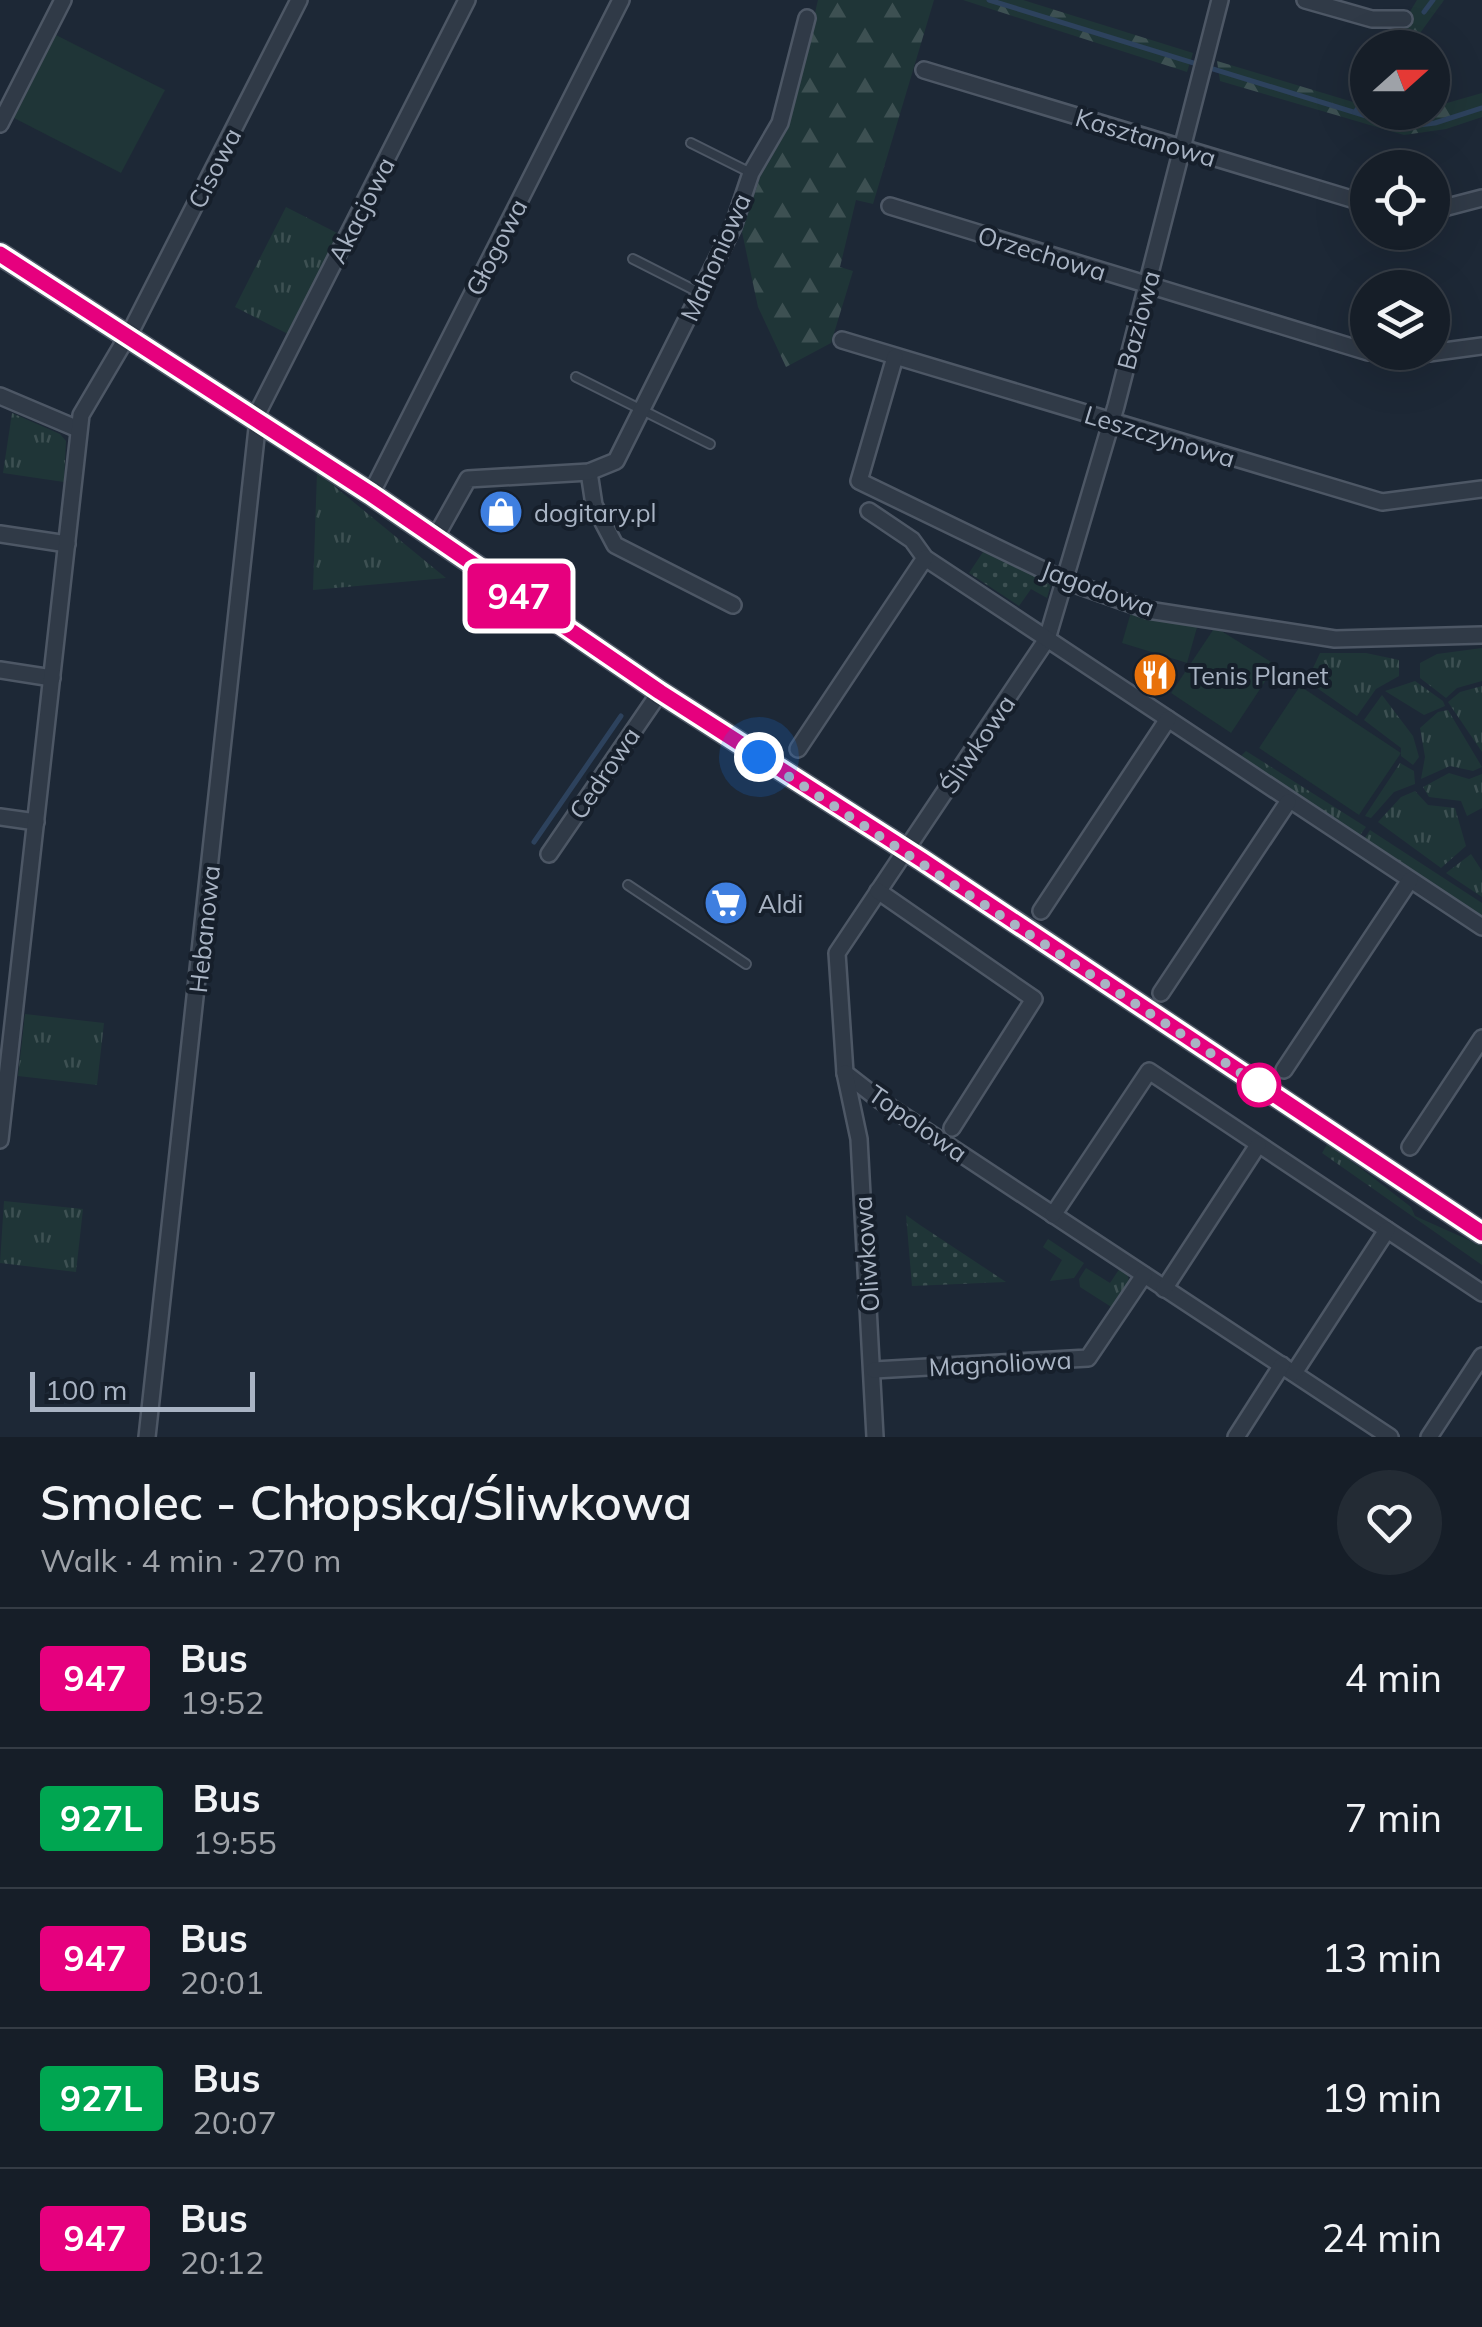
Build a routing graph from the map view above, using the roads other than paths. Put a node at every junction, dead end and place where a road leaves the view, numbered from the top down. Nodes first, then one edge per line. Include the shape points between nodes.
1 (63, 0) edge
2 (299, 0) edge
3 (467, 0) edge
4 (621, 0) edge
5 (1220, 0) edge
6 (1306, 0) edge
7 (807, 18) dead end
8 (1404, 19) dead end
9 (924, 70) dead end
10 (0, 124) edge
11 (691, 143) dead end
12 (1184, 148) junction
13 (751, 174) junction
14 (1482, 198) edge
15 (1350, 199) edge
16 (890, 206) dead end
17 (1450, 206) edge
18 (0, 254) edge
19 (633, 260) dead end
20 (1147, 284) junction
21 (700, 293) junction
22 (128, 336) junction
23 (842, 340) dead end
24 (1350, 346) edge
25 (1482, 346) edge
26 (1450, 350) edge
27 (895, 357) junction
28 (576, 377) dead end
29 (0, 396) edge
30 (642, 410) junction
31 (258, 420) junction
32 (1111, 422) junction
33 (78, 429) junction
34 (710, 444) dead end
35 (590, 472) junction
36 (1482, 489) edge
37 (371, 494) junction
38 (869, 511) dead end
39 (0, 534) edge
40 (436, 538) junction
41 (66, 544) junction
42 (925, 558) junction
43 (1066, 581) junction
44 (733, 605) dead end
45 (1482, 635) edge
46 (1047, 639) junction
47 (0, 670) edge
48 (52, 678) junction
49 (660, 692) junction
50 (1168, 719) junction
51 (798, 749) dead end
52 (1288, 802) junction
53 (0, 816) edge
54 (36, 822) junction
55 (907, 850) junction
56 (549, 854) dead end
57 (1410, 880) junction
58 (628, 885) dead end
59 (878, 891) junction
60 (1042, 911) dead end
61 (1482, 927) edge
62 (746, 964) dead end
63 (0, 976) edge
64 (18, 979) junction
65 (1162, 993) dead end
66 (1482, 1038) edge
67 (1284, 1070) dead end
68 (846, 1073) junction
69 (1, 1122) edge
70 (952, 1128) dead end
71 (0, 1140) edge
72 (1258, 1145) junction
73 (1410, 1147) dead end
74 (1053, 1215) junction
75 (1387, 1230) junction
76 (1482, 1233) edge
77 (1144, 1275) junction
78 (1164, 1289) junction
79 (1482, 1293) edge
80 (1482, 1356) edge
81 (1288, 1369) junction
82 (874, 1370) junction
83 (147, 1437) edge
84 (875, 1437) edge
85 (1236, 1437) edge
86 (1390, 1437) edge
87 (1429, 1437) edge

1 - 10 street
2 - 22 street, Cisowa
3 - 31 street, Akacjowa
4 - 37 street, Głogowa
5 - 12 street, Baziowa
6 - 8 street via 1372,19
7 - 13 street, Mahoniowa via 780,123
9 - 12 street, Kasztanowa
11 - 13 lane
12 - 15 street, Kasztanowa
12 - 20 street, Baziowa
13 - 21 street, Mahoniowa
14 - 17 street
16 - 20 street, Orzechowa
18 - 22 street
19 - 21 lane
20 - 24 street, Orzechowa
20 - 32 street, Baziowa
21 - 30 street, Mahoniowa
22 - 31 street
22 - 33 street, Cisowa
23 - 27 street, Leszczynowa
25 - 26 street, Orzechowa
27 - 32 street, Leszczynowa
27 - 43 street, Jagodowa via 859,481
28 - 30 lane
29 - 33 street
30 - 34 lane
30 - 35 street, Mahoniowa via 611,466
31 - 37 street
31 - 83 street, Hebanowa
32 - 36 street, Leszczynowa via 1382,502
32 - 43 street, Baziowa
33 - 41 street, Cisowa
35 - 40 street via 468,480
35 - 44 street via 594,505 615,545
37 - 40 street
38 - 42 street via 912,540
39 - 41 street
40 - 49 street
41 - 48 street, Cisowa
42 - 46 street
42 - 51 street
43 - 45 street, Jagodowa via 1148,610 1335,639
43 - 46 street, Baziowa
46 - 50 street
46 - 55 street, Śliwkowa
47 - 48 street
48 - 54 street, Cisowa
49 - 55 street
49 - 56 street, Cedrowa
50 - 52 street
50 - 60 street
52 - 57 street
52 - 65 street
53 - 54 street
54 - 64 street, Cisowa
55 - 59 street, Topolowa
55 - 76 street
57 - 61 street
57 - 67 street
58 - 62 lane
59 - 68 street, Topolowa via 837,953
59 - 70 street, Topolowa via 1034,999
63 - 64 street
64 - 69 street, Cisowa
66 - 73 street
68 - 74 street, Topolowa
68 - 82 street, Oliwkowa via 858,1139
69 - 71 street, Cisowa
72 - 74 street via 1149,1071
72 - 75 street
72 - 78 street
74 - 77 street, Topolowa
75 - 79 street
75 - 81 street
77 - 78 street, Topolowa
77 - 82 street, Magnoliowa via 1088,1358
78 - 81 street, Topolowa
80 - 87 street
81 - 85 street
81 - 86 street, Topolowa
82 - 84 street, Oliwkowa

